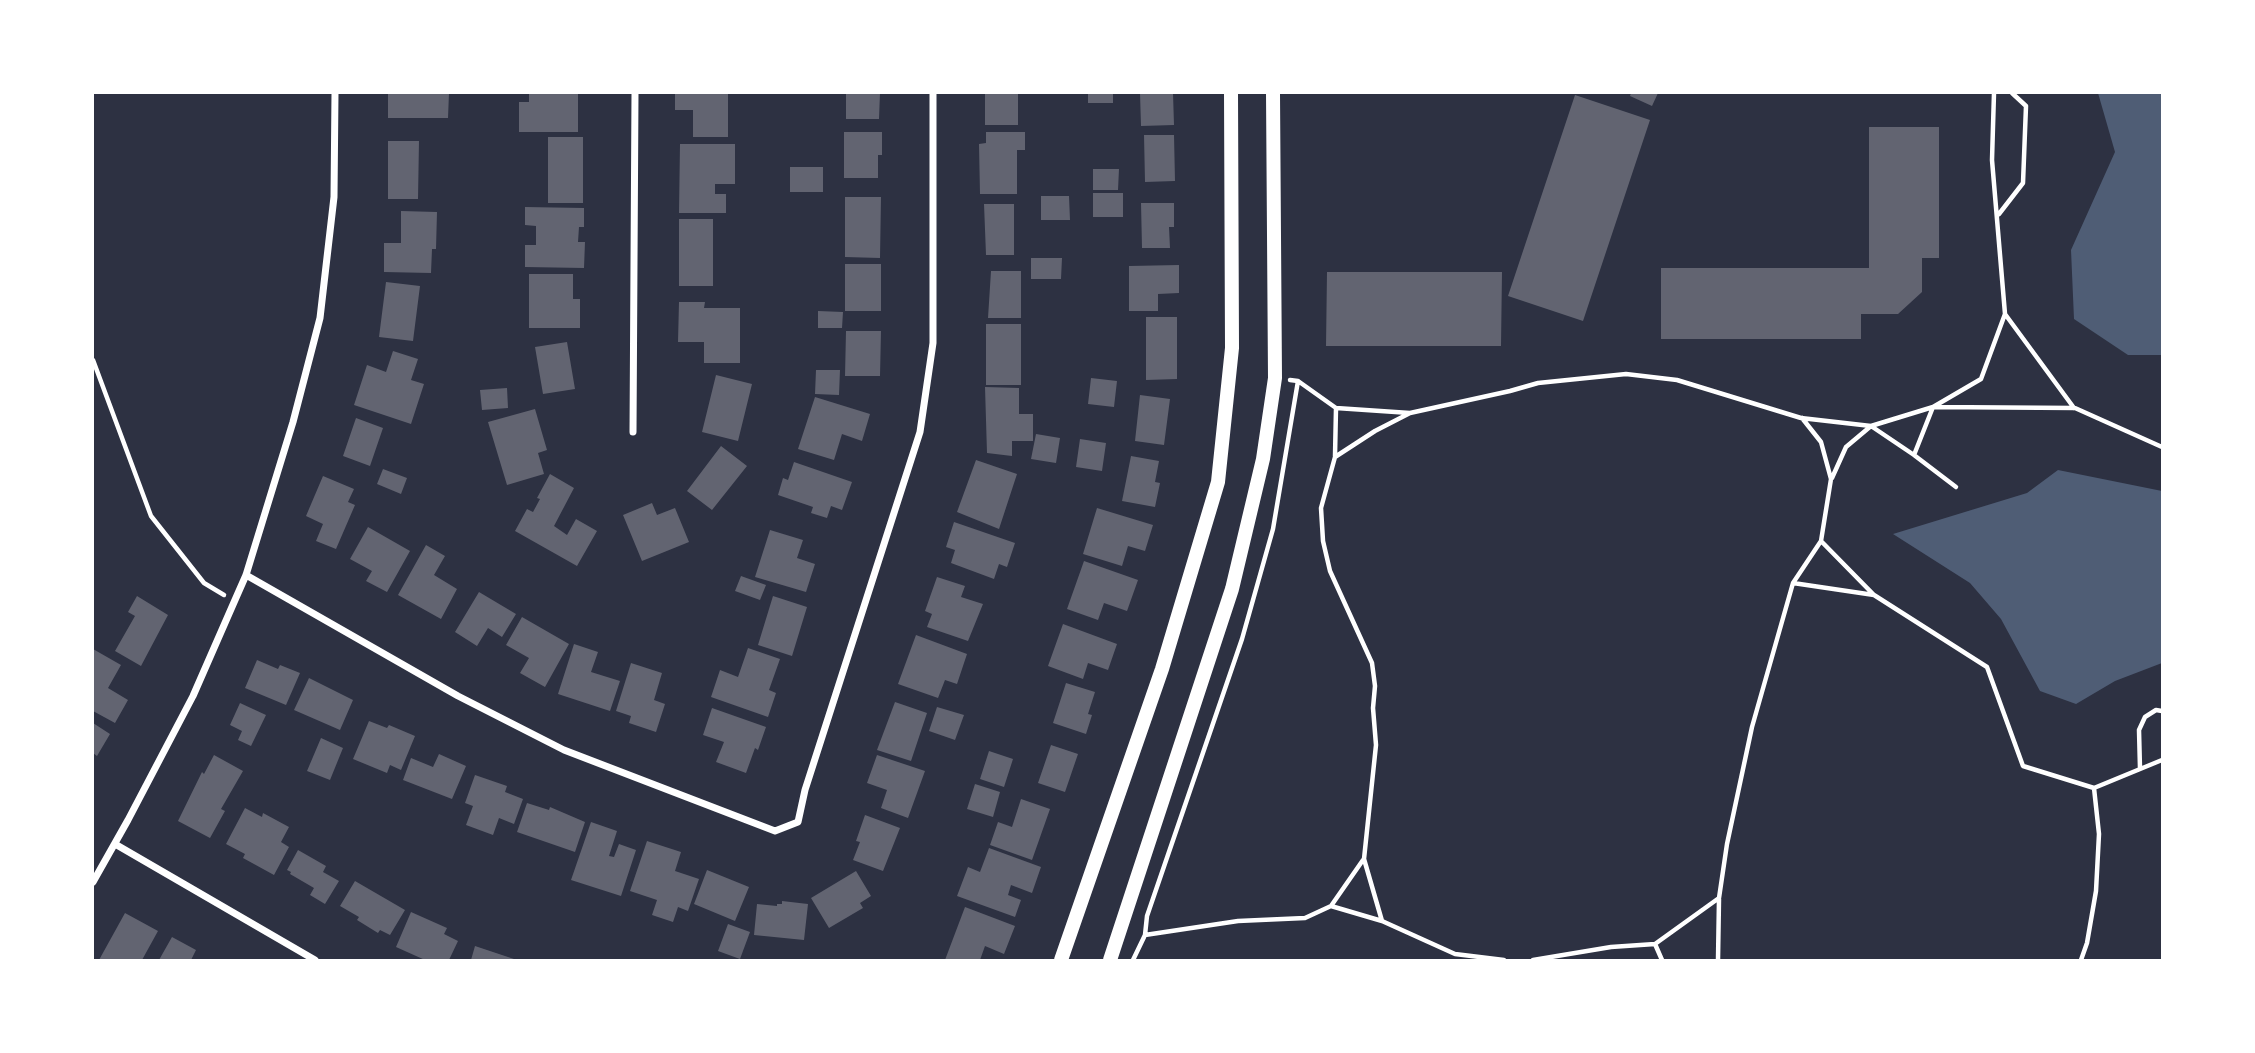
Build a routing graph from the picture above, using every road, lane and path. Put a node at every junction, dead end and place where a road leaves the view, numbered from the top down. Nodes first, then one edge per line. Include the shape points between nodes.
1 (335, 93) edge
2 (635, 93) edge
3 (933, 93) edge
4 (1231, 93) edge
5 (1273, 93) edge
6 (1994, 93) edge
7 (2012, 93) edge
8 (1998, 215) junction
9 (2005, 314) junction
10 (93, 360) edge
11 (1298, 381) dead end
12 (1933, 407) junction
13 (1336, 408) junction
14 (2075, 408) junction
15 (1410, 413) junction
16 (1801, 418) junction
17 (1871, 426) junction
18 (633, 432) dead end
19 (2162, 447) edge
20 (1914, 455) junction
21 (1335, 457) junction
22 (1831, 479) junction
23 (1956, 487) dead end
24 (1821, 541) junction
25 (246, 575) junction
26 (1793, 583) junction
27 (1874, 594) junction
28 (235, 600) junction
29 (2162, 710) edge
30 (2162, 760) edge
31 (2140, 769) junction
32 (2094, 788) junction
33 (115, 844) junction
34 (1364, 859) junction
35 (93, 882) edge
36 (1719, 898) junction
37 (1331, 906) junction
38 (1382, 921) junction
39 (1655, 944) junction
40 (1455, 954) junction
41 (1112, 959) edge
42 (315, 960) edge
43 (1061, 960) edge
44 (1133, 960) edge
45 (1460, 960) edge
46 (1504, 960) edge
47 (1534, 960) edge
48 (1662, 960) edge
49 (1718, 960) edge
50 (2081, 960) edge

1 - 25 street via 334,197 320,318
2 - 18 street
3 - 25 street via 933,343 920,432 797,822 775,831 564,750 458,696
4 - 43 main road via 1232,348 1218,482 1162,668
5 - 41 main road via 1275,378 1263,459 1232,589
6 - 8 path via 1992,160
7 - 8 path via 2026,106 2023,183
8 - 9 path
9 - 12 path via 1981,379
9 - 14 path
10 - 28 path via 151,516 204,583
11 - 13 path
12 - 14 path
12 - 17 path
12 - 20 path
13 - 15 path
13 - 21 path
14 - 19 path
15 - 16 path via 1538,383 1626,374 1690,383
15 - 21 path
16 - 17 path
16 - 22 path via 1821,442
17 - 20 path
17 - 22 path via 1846,447
20 - 23 path
21 - 34 path via 1321,508 1323,541 1330,571 1372,663 1375,686 1376,745
22 - 24 path
24 - 26 path
24 - 27 path
25 - 28 street
26 - 27 path
26 - 36 path via 1752,727
27 - 32 path via 1987,667 2023,766
28 - 33 street via 193,696
29 - 31 path via 2144,717 2139,730
30 - 31 path
31 - 32 path
32 - 50 path via 2099,834 2096,891
33 - 35 street
33 - 42 street
34 - 37 path
34 - 38 path
36 - 39 path
36 - 49 path
37 - 38 path
37 - 44 path via 1306,918 1238,921 1145,935
38 - 40 path
39 - 47 path
39 - 48 path
40 - 45 path
40 - 46 path

